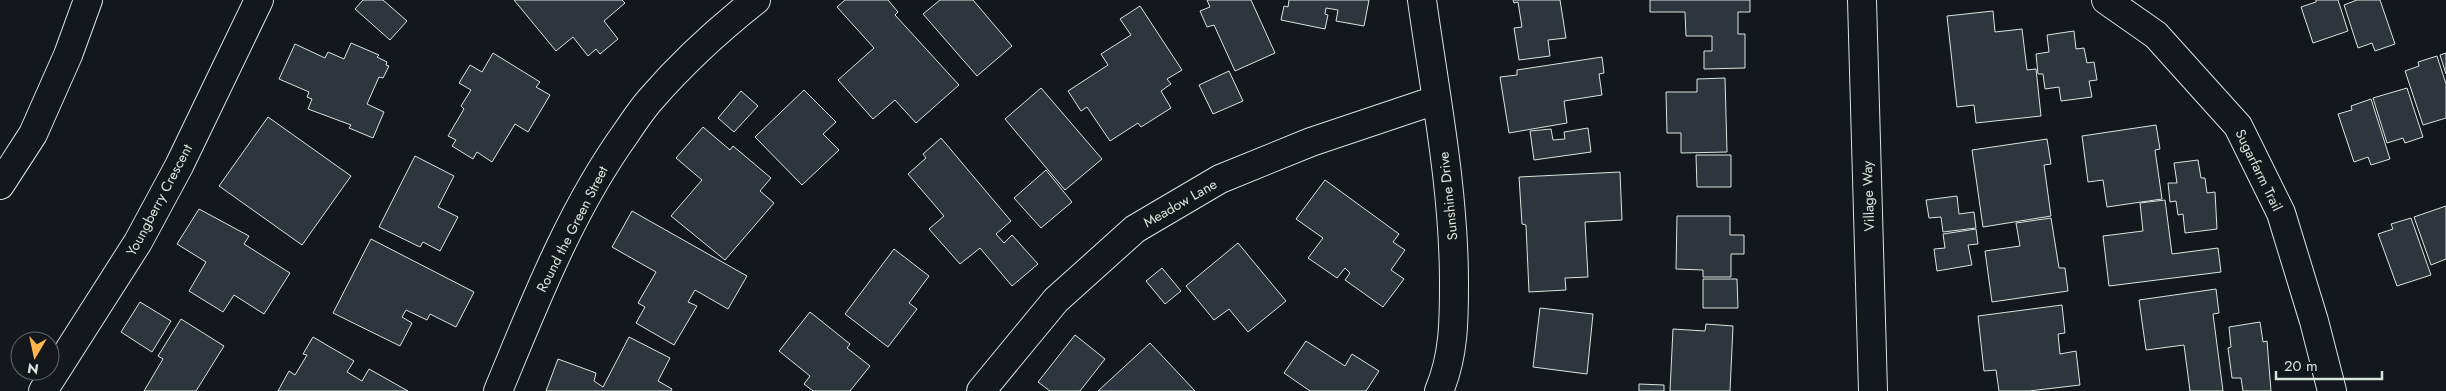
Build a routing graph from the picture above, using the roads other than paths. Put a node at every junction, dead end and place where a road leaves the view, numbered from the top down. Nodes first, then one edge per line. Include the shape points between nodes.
1 (88, 0) edge
2 (259, 0) edge
3 (756, 0) edge
4 (1422, 0) edge
5 (1862, 0) edge
6 (2106, 0) edge
7 (1436, 100) junction
8 (0, 184) edge
9 (43, 391) edge
10 (498, 391) edge
11 (981, 391) edge
12 (1439, 391) edge
13 (1873, 391) edge
14 (2332, 391) edge

1 - 8 street via 68,56 33,134
2 - 9 street, Youngberry Crescent via 179,166 138,242
3 - 10 street, Round the Green Street via 715,32 650,99 610,156 573,220 536,298
4 - 7 street, Sunshine Drive
5 - 13 street, Village Way
6 - 14 street, Sugarfarm Trail via 2156,35 2238,126 2281,213
7 - 11 street, Meadow Lane via 1311,142 1220,179 1134,229 1056,300
7 - 12 street, Sunshine Drive via 1450,189 1454,266 1454,335

